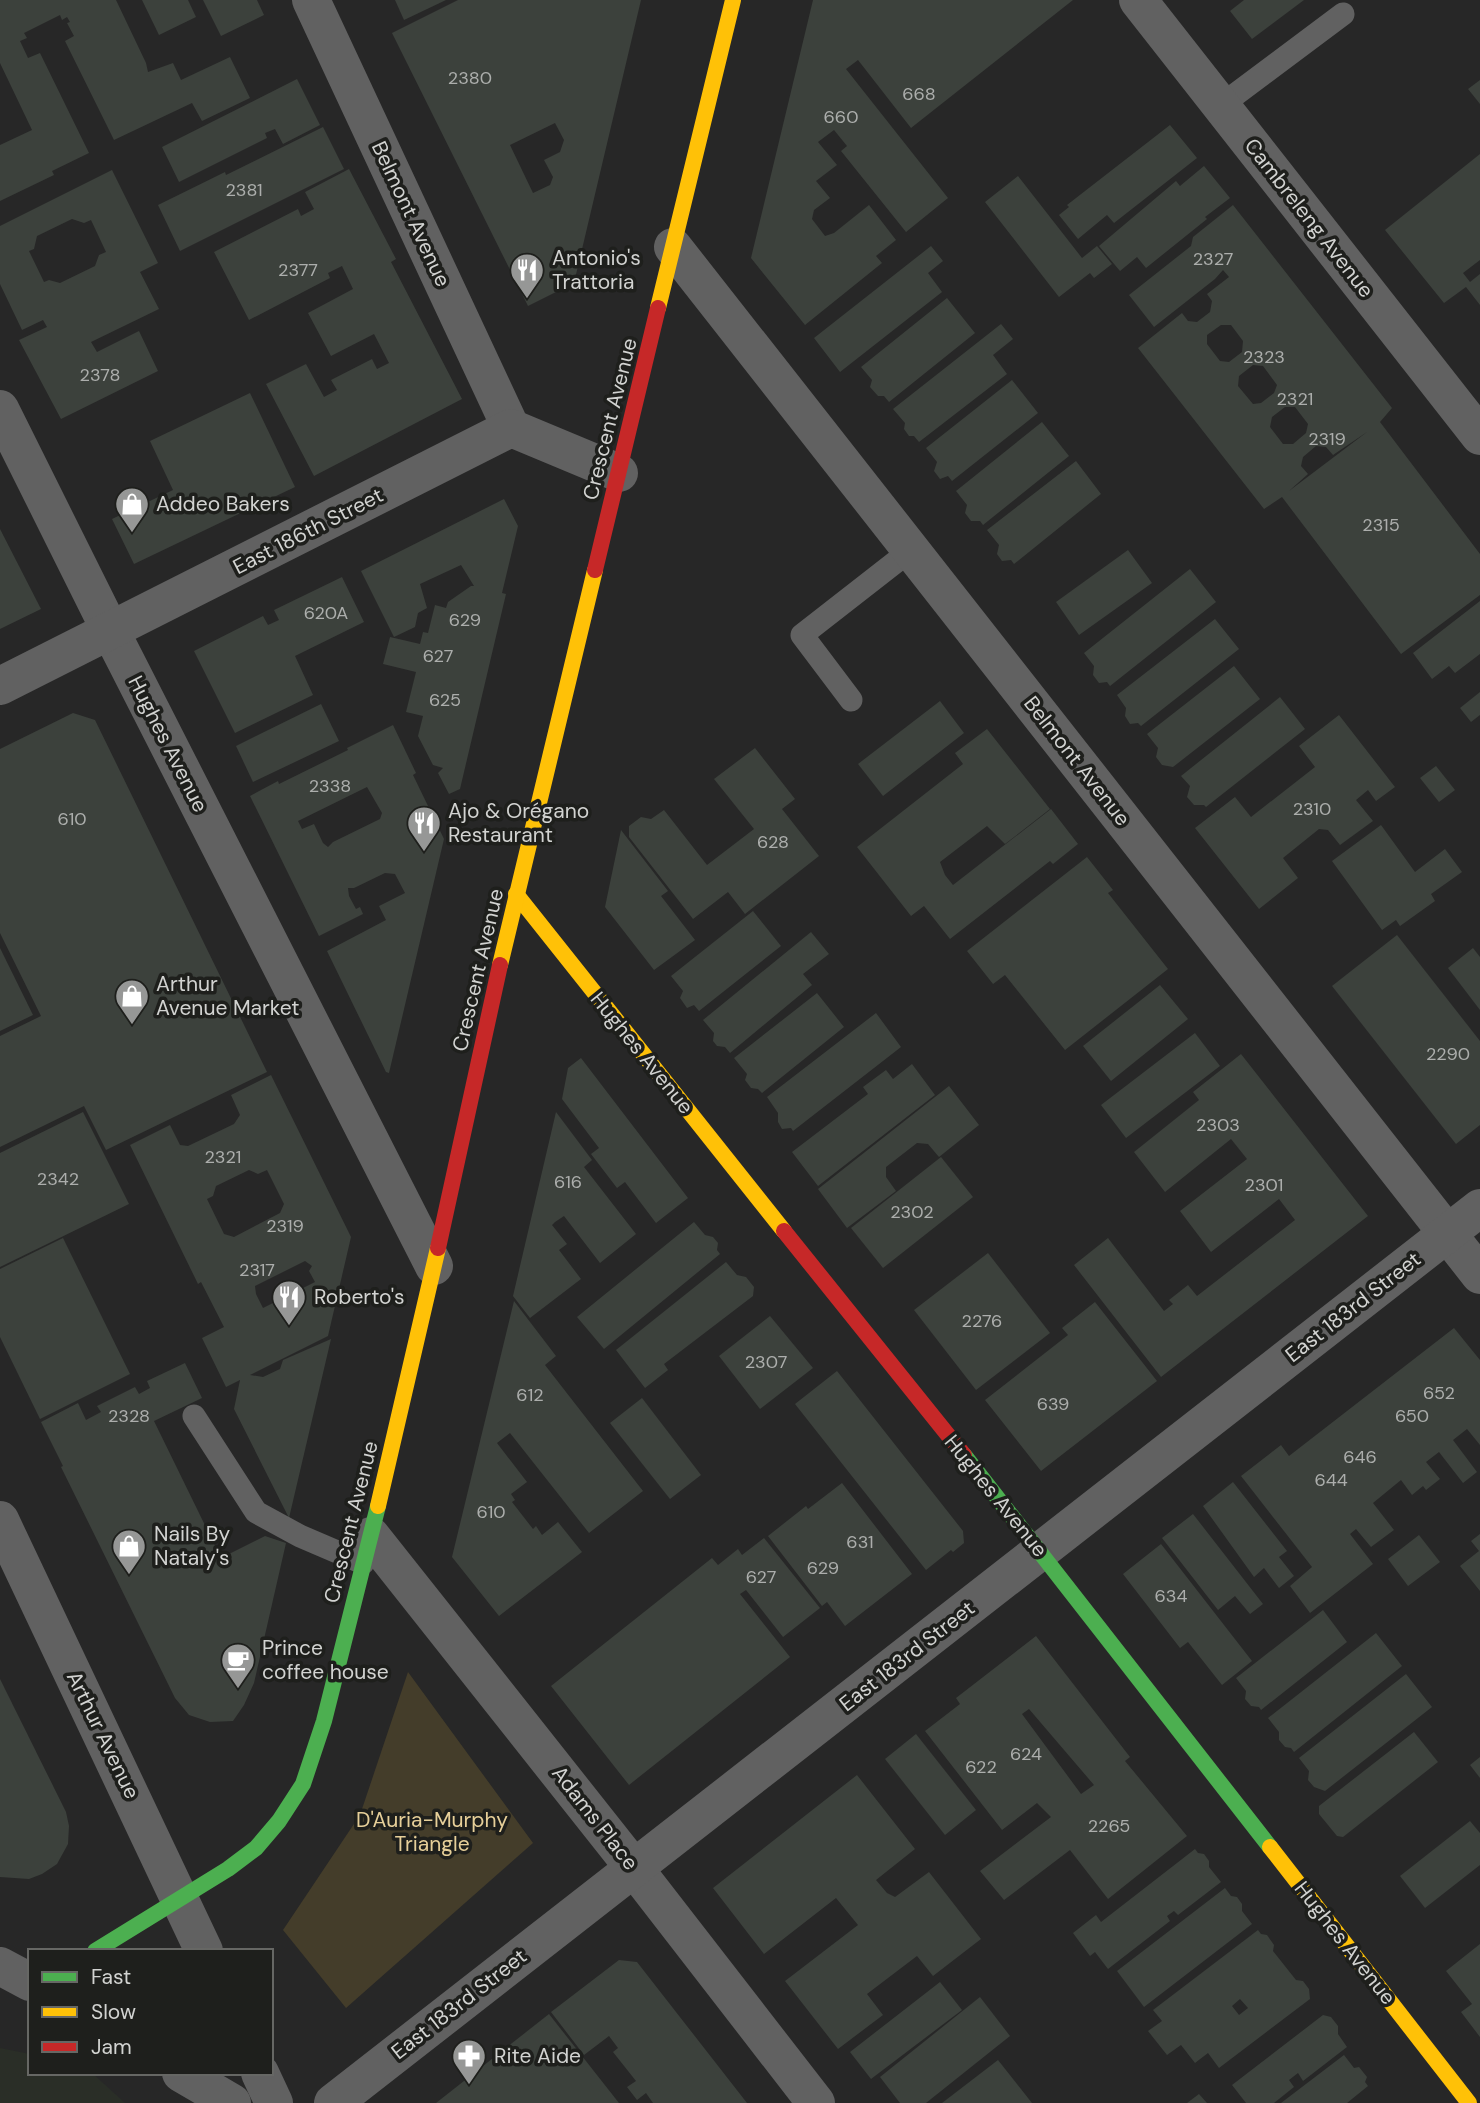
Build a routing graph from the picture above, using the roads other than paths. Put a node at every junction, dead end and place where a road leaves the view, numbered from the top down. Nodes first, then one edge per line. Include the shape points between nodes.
1 (311, 0) edge
2 (733, 0) edge
3 (1141, 1) edge
4 (1343, 15) dead end
5 (1220, 106) junction
6 (674, 247) junction
7 (0, 409) edge
8 (511, 428) junction
9 (1480, 436) edge
10 (619, 473) junction
11 (911, 550) junction
12 (111, 632) junction
13 (0, 686) edge
14 (851, 700) dead end
15 (516, 894) junction
16 (1480, 1208) edge
17 (1448, 1233) junction
18 (434, 1266) junction
19 (1480, 1275) edge
20 (194, 1416) dead end
21 (0, 1520) edge
22 (367, 1550) junction
23 (1040, 1551) junction
24 (634, 1868) junction
25 (180, 1897) junction
26 (98, 1949) edge
27 (203, 1949) edge
28 (184, 2075) edge
29 (261, 2075) edge
30 (232, 2103) edge
31 (274, 2103) edge
32 (332, 2103) edge
33 (816, 2103) edge
34 (1469, 2103) edge

1 - 8 street, Belmont Avenue
2 - 6 street, Crescent Avenue
3 - 5 street, Cambreleng Avenue
4 - 5 lane
5 - 9 street, Cambreleng Avenue
6 - 10 street, Crescent Avenue
6 - 11 street, Belmont Avenue
7 - 12 street, Hughes Avenue
8 - 10 street
8 - 12 street, East 186th Street
10 - 15 street, Crescent Avenue
11 - 14 lane via 802,635
11 - 17 street, Belmont Avenue
12 - 13 street, East 186th Street
12 - 18 street, Hughes Avenue
15 - 18 street, Crescent Avenue
15 - 23 street, Hughes Avenue
16 - 17 street, East 183rd Street
17 - 19 street, Belmont Avenue
17 - 23 street, East 183rd Street
18 - 22 street, Crescent Avenue
20 - 22 lane via 256,1512 299,1536
21 - 25 street, Arthur Avenue
22 - 24 street, Adams Place
22 - 25 street, Crescent Avenue via 324,1721 303,1784 256,1848
23 - 24 street, East 183rd Street
23 - 34 street, Hughes Avenue
24 - 32 street, East 183rd Street
24 - 33 street, Adams Place
25 - 26 street, Crescent Avenue
25 - 27 street, Arthur Avenue
28 - 30 street
29 - 31 street

